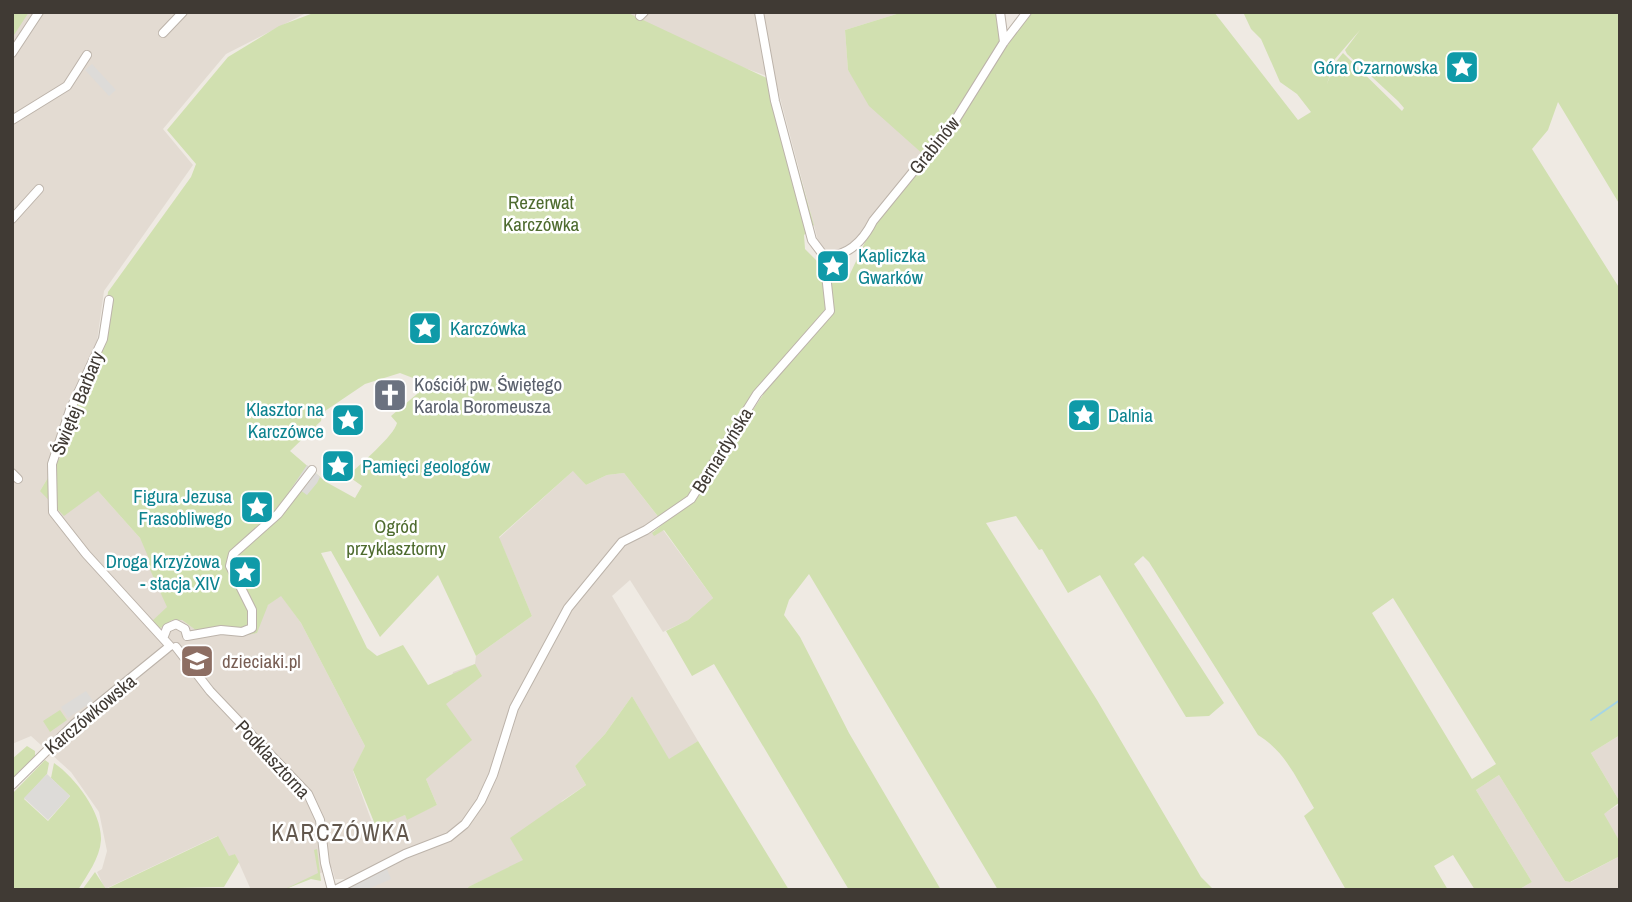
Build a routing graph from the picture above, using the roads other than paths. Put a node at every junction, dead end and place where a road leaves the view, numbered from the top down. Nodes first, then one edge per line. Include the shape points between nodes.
1 (39, 12) edge
2 (183, 12) edge
3 (759, 12) edge
4 (1000, 12) edge
5 (1027, 12) edge
6 (163, 33) dead end
7 (1004, 42) junction
8 (12, 53) edge
9 (86, 55) dead end
10 (12, 120) edge
11 (39, 189) dead end
12 (12, 219) edge
13 (824, 256) junction
14 (109, 300) dead end
15 (312, 470) dead end
16 (53, 506) joint
17 (164, 636) junction
18 (187, 636) junction
19 (173, 646) junction
20 (12, 785) edge
21 (333, 890) edge

1 - 8 street
2 - 6 street
3 - 13 street, Bernardyńska via 775,101 812,240
4 - 7 street
5 - 7 street, Grabinów
7 - 13 street, Grabinów via 956,120 863,239 856,246
9 - 10 street via 67,86
11 - 12 street
13 - 21 street, Bernardyńska via 830,311 757,394 691,499 622,542 573,601 514,708 495,770 471,817 449,837
14 - 16 street, Świętej Barbary via 103,339 70,410 52,464
15 - 18 street via 282,510 239,547 230,562 254,616 252,628
16 - 17 street, Podklasztorna via 57,519 86,554
17 - 18 street via 167,628 176,624
17 - 19 street, Podklasztorna
18 - 19 street via 183,644
19 - 20 street, Karczówkowska via 74,724
19 - 21 street, Podklasztorna via 308,794 320,820

